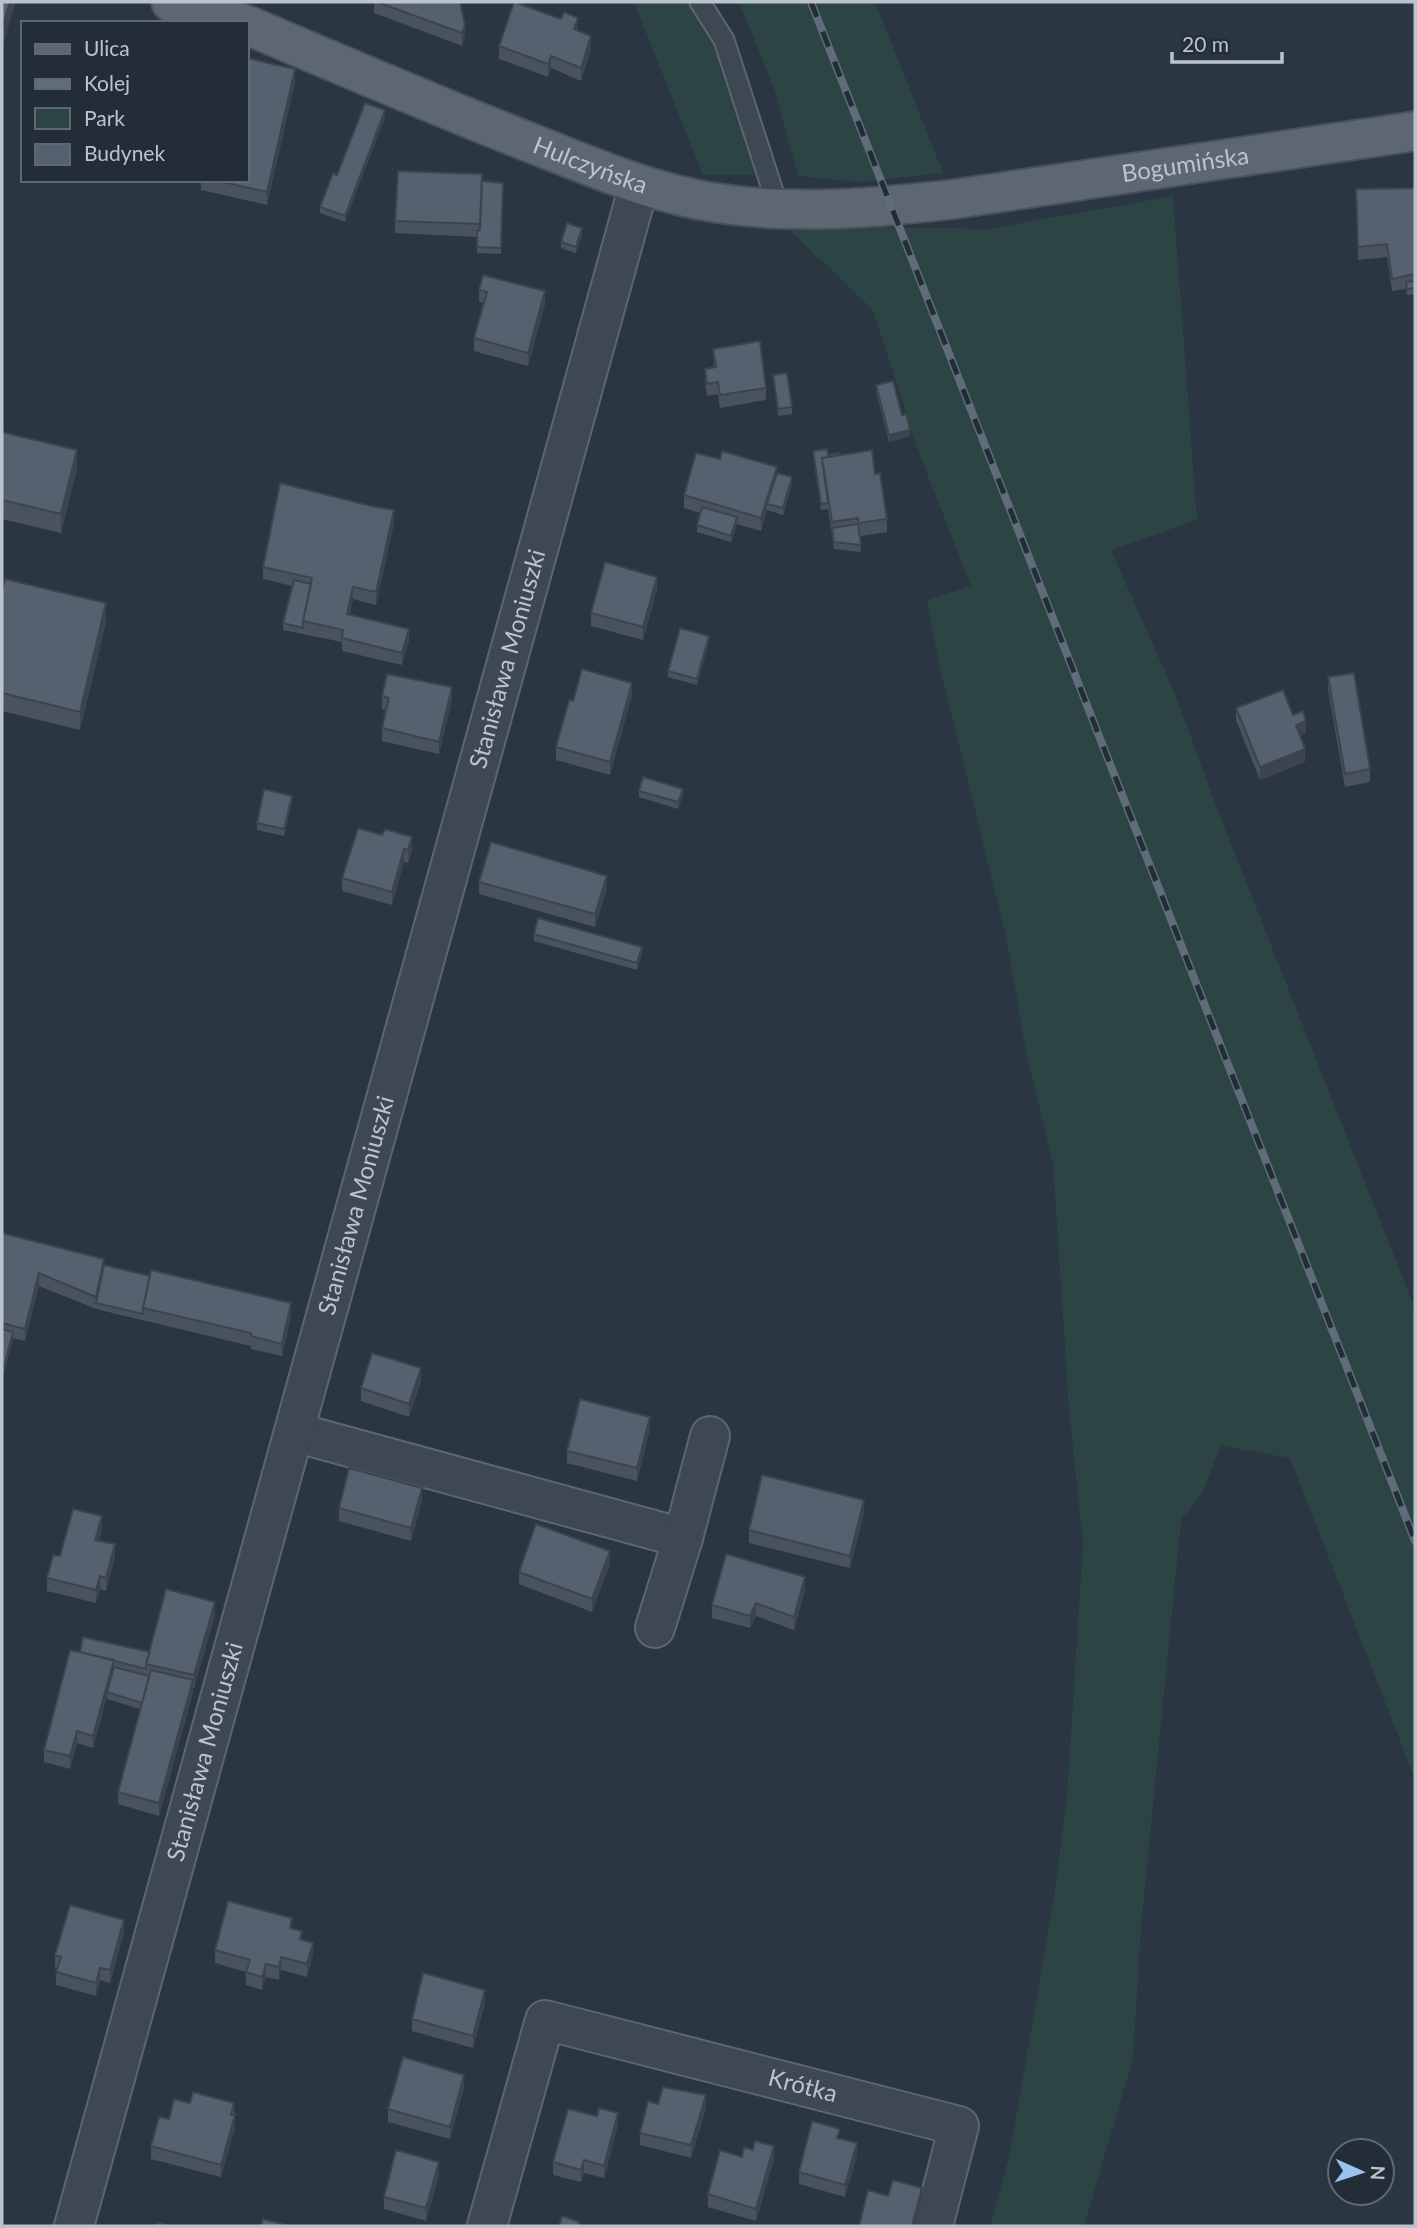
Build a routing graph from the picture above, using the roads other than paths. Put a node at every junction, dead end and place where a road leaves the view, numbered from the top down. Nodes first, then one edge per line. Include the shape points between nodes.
1 (171, 2) edge
2 (700, 2) edge
3 (234, 21) edge
4 (248, 25) edge
5 (1415, 131) edge
6 (639, 185) junction
7 (955, 199) joint
8 (779, 210) junction
9 (294, 1433) junction
10 (710, 1436) dead end
11 (683, 1538) junction
12 (655, 1628) dead end
13 (74, 2226) edge
14 (487, 2226) edge
15 (933, 2226) edge

1 - 3 main road
2 - 8 lane via 724,40
4 - 6 main road, Hulczyńska
5 - 7 main road, Bogumińska
6 - 8 main road, Hulczyńska via 715,203
6 - 9 street, Stanisława Moniuszki
7 - 8 main road, Hulczyńska
9 - 11 street
9 - 13 street, Stanisława Moniuszki
10 - 11 street
11 - 12 street
14 - 15 street, Krótka via 545,2020 959,2126

